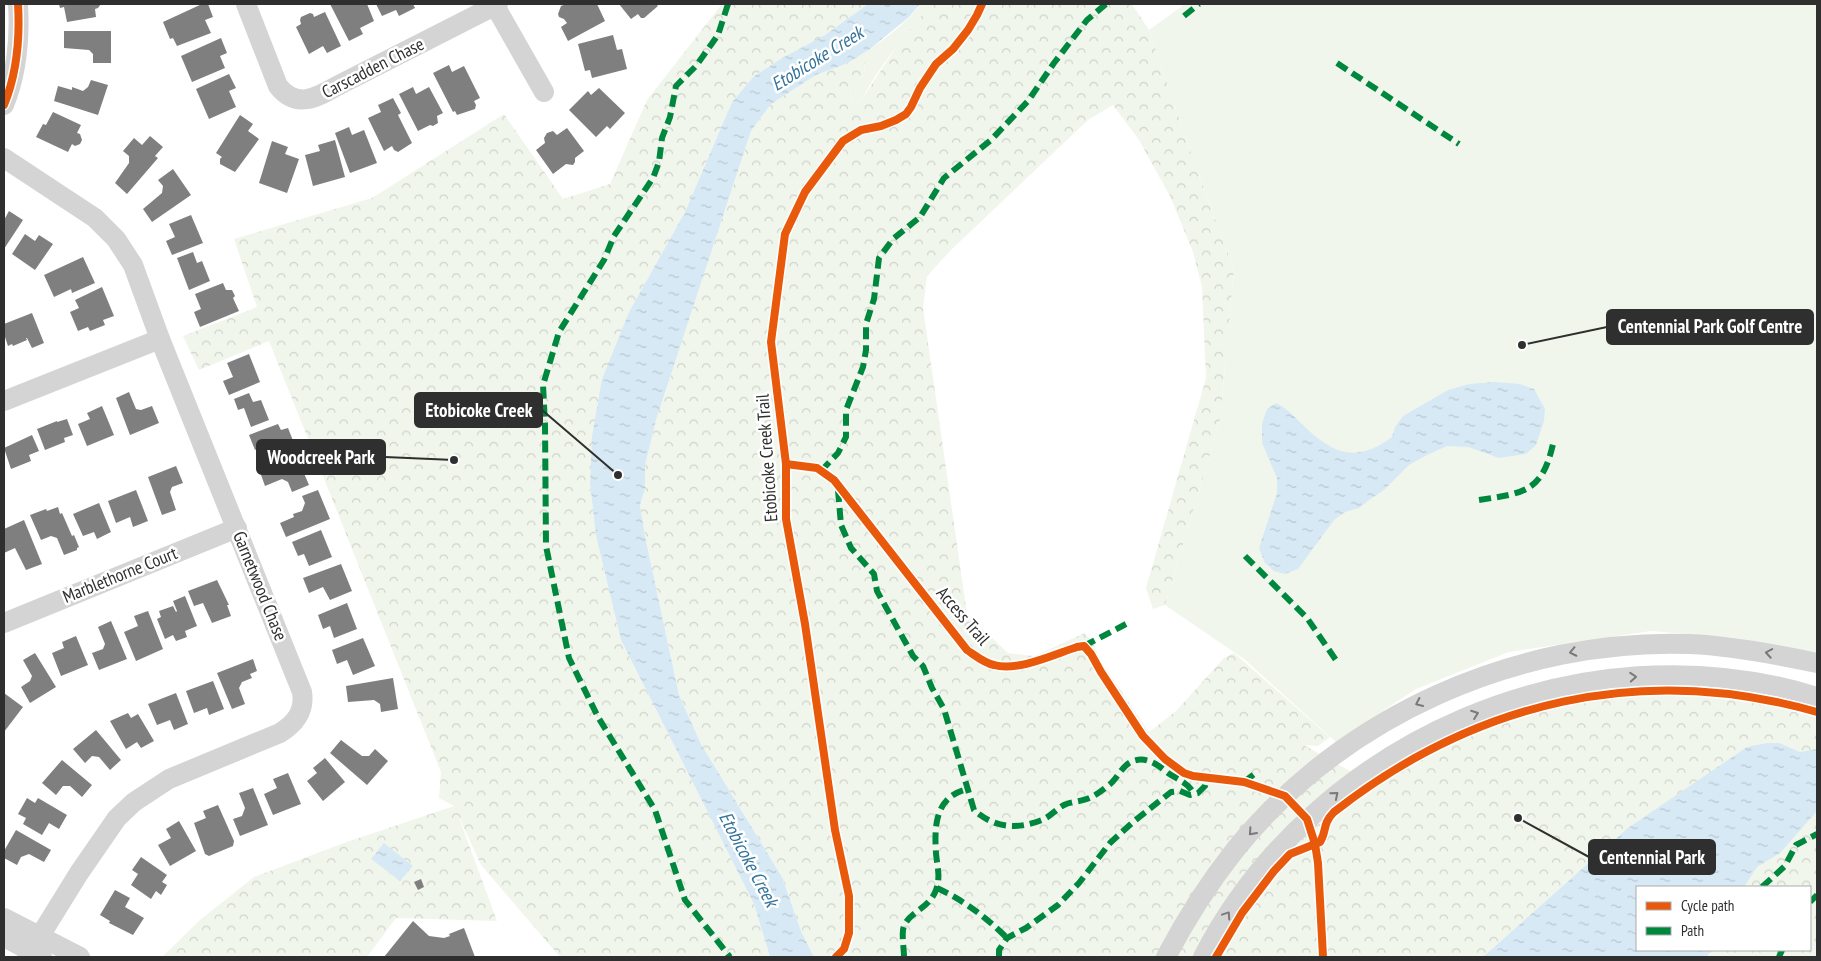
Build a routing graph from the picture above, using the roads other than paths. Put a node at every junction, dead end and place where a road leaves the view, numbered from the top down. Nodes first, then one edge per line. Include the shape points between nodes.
1 (18, 4) edge
2 (246, 4) edge
3 (495, 4) edge
4 (544, 92) dead end
5 (4, 105) edge
6 (4, 158) edge
7 (160, 339) junction
8 (4, 401) edge
9 (236, 528) junction
10 (4, 623) edge
11 (1817, 663) edge
12 (1817, 696) edge
13 (4, 918) edge
14 (4, 937) edge
15 (35, 951) edge
16 (80, 957) edge
17 (1166, 957) edge
18 (1203, 957) edge

1 - 5 street via 17,52
2 - 3 street, Carscadden Chase via 278,86 293,98 307,100
3 - 4 street
6 - 7 street, Garnetwood Chase via 95,218 116,239 133,265
7 - 8 street
7 - 9 street, Garnetwood Chase
9 - 10 street, Marblethorne Court
9 - 15 street, Garnetwood Chase via 302,692 299,714 289,727 280,732 169,779 134,802 117,818 79,873
11 -> 17 street via 1726,646 1628,646 1583,650 1548,658 1494,672 1455,687 1366,733 1285,796 1236,848 1213,879
18 -> 12 street via 1238,900 1307,819 1339,791 1382,761 1466,717 1555,688 1649,676 1724,678
13 - 15 street
14 - 15 street
15 - 16 street

